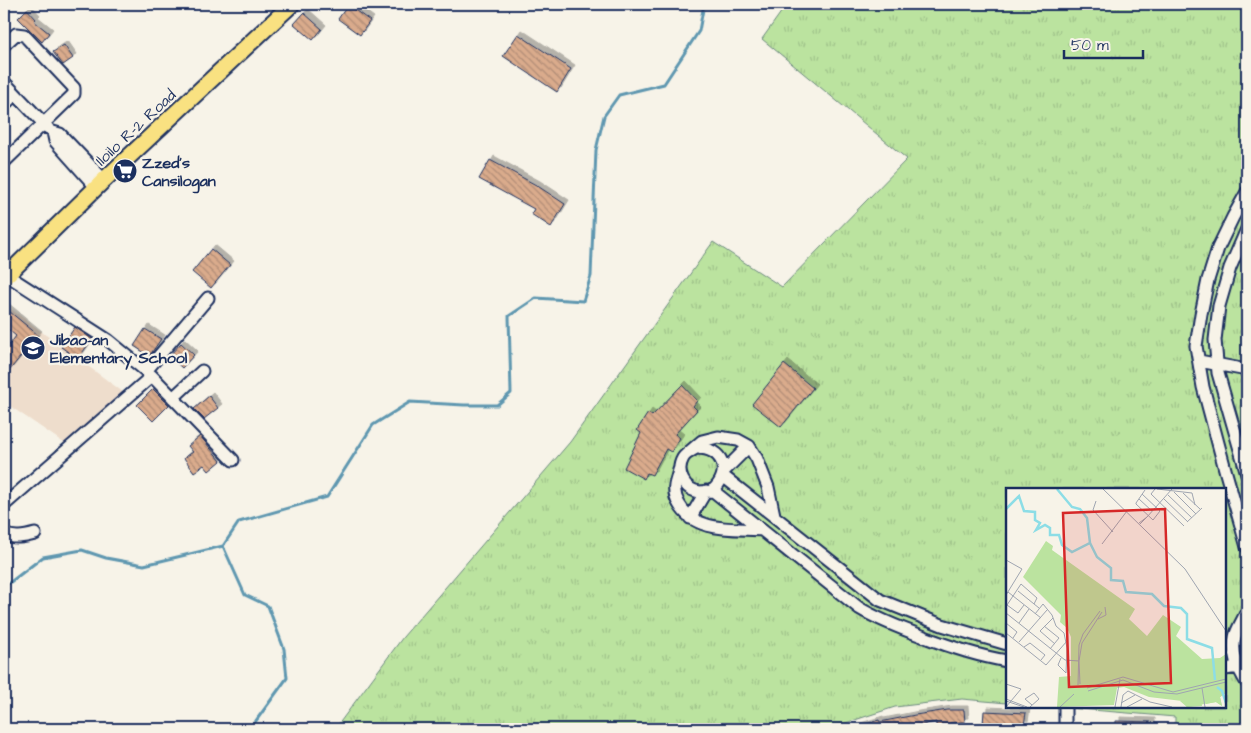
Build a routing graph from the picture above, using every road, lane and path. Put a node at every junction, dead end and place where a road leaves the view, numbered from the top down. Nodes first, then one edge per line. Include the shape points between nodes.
1 (292, 4) edge
2 (4, 45) edge
3 (4, 82) edge
4 (15, 94) junction
5 (4, 105) edge
6 (43, 123) junction
7 (4, 162) edge
8 (100, 184) junction
9 (1247, 192) edge
10 (1247, 229) edge
11 (5, 276) edge
12 (208, 298) dead end
13 (1199, 361) junction
14 (1217, 364) junction
15 (1247, 370) edge
16 (202, 371) dead end
17 (149, 374) junction
18 (173, 398) junction
19 (749, 446) junction
20 (688, 452) junction
21 (233, 460) dead end
22 (680, 470) junction
23 (723, 474) junction
24 (1247, 474) edge
25 (709, 491) junction
26 (4, 505) edge
27 (774, 515) junction
28 (690, 518) junction
29 (762, 530) junction
30 (4, 534) edge
31 (35, 534) dead end
32 (806, 540) junction
33 (1247, 547) edge
34 (794, 556) junction
35 (1247, 613) edge
36 (1006, 644) edge
37 (1229, 652) edge
38 (1006, 661) edge
39 (1238, 667) junction
40 (1226, 669) edge
41 (1247, 683) edge
42 (1065, 708) edge
43 (1065, 729) edge

1 - 8 main road, Iloilo R-2 Road
2 - 6 street via 16,34 24,35 74,88 74,94
3 - 4 street
4 - 5 street
4 - 6 street
6 - 7 street
6 - 8 street via 60,134
8 - 11 main road, Iloilo R-2 Road
9 - 13 street via 1218,248 1208,280 1196,346
10 - 14 street via 1230,268 1219,306 1215,340
11 - 17 street via 108,340
12 - 17 street
13 - 14 street
13 - 33 street via 1203,387
14 - 15 street
14 - 24 street
16 - 18 street
17 - 18 street
17 - 26 street
18 - 21 street
19 - 20 street via 738,440 718,437 702,441
19 - 23 street
19 - 27 street via 768,487
20 - 22 street via 682,459
20 - 23 street via 705,448 714,452 722,463
22 - 25 street via 687,487 698,492
22 - 28 street via 674,486 676,499
23 - 25 street
23 - 27 street
25 - 28 street
25 - 29 street
27 - 32 street
28 - 29 street via 704,525
29 - 34 street
30 - 31 street via 26,537
32 - 34 street
32 - 36 street via 880,600 942,625
34 - 38 street via 874,617 956,649
35 - 37 street
37 - 39 street
39 - 40 street
39 - 41 street
42 - 43 street

